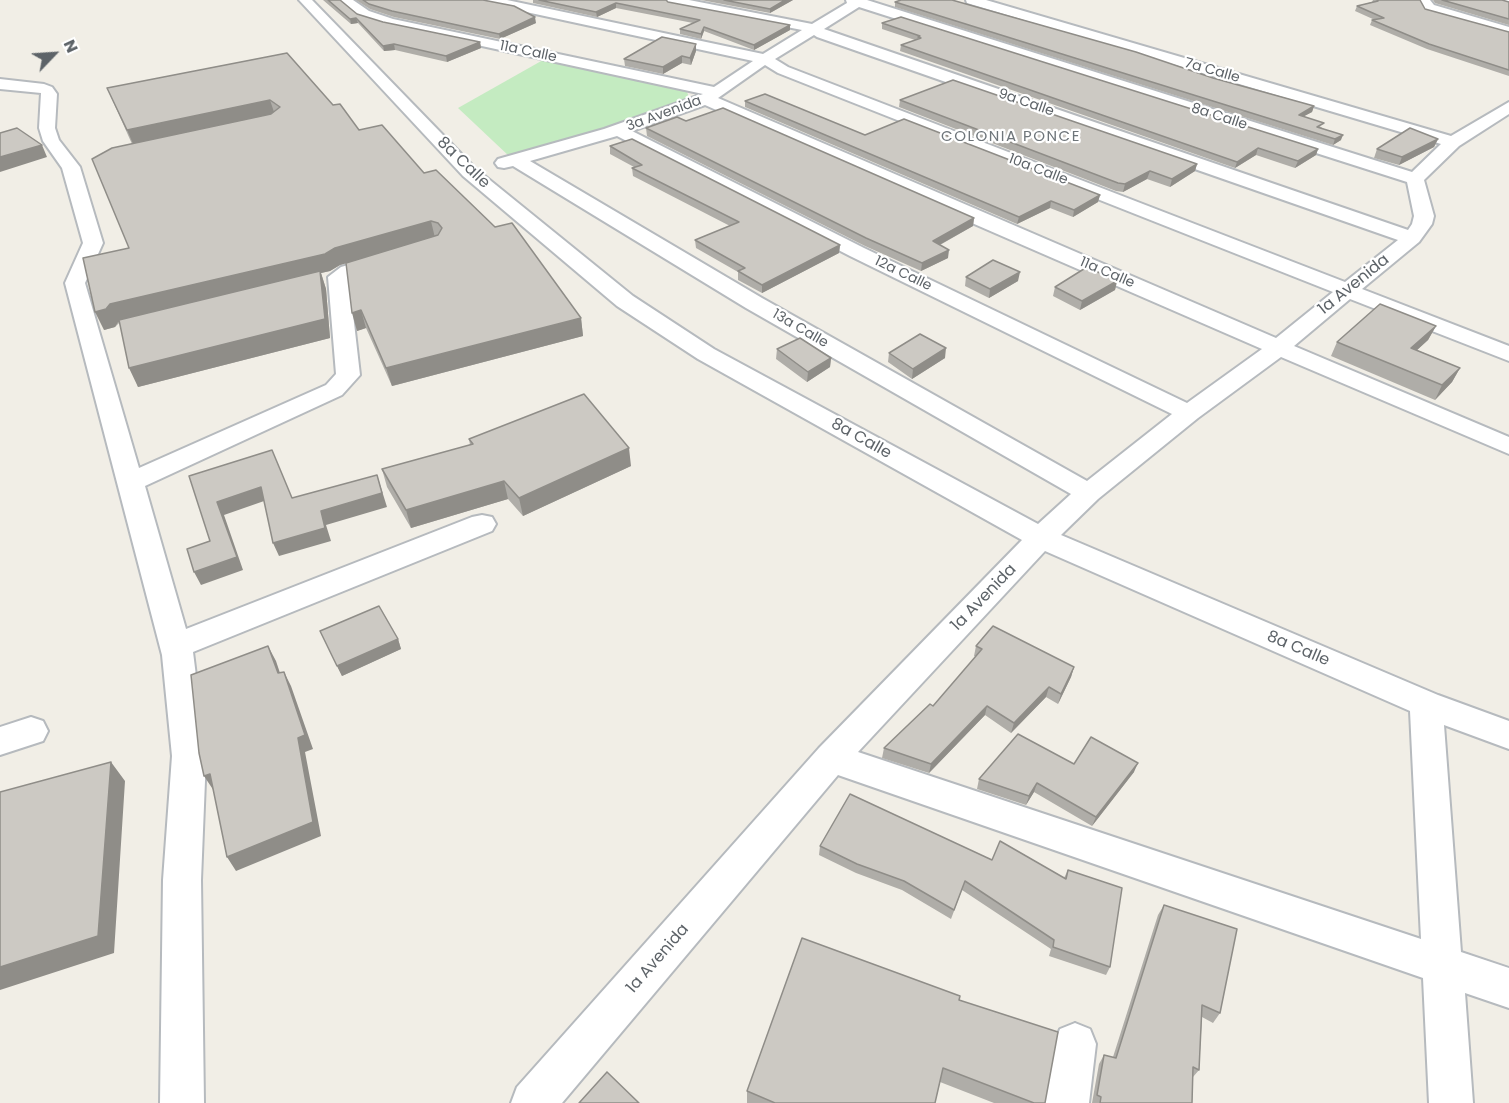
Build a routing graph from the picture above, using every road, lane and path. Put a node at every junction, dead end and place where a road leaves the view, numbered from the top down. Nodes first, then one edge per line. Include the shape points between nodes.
1 (305, 0) edge
2 (345, 0) edge
3 (669, 0) edge
4 (858, 0) edge
5 (972, 0) edge
6 (1424, 0) edge
7 (517, 2) edge
8 (491, 7) edge
9 (464, 26) edge
10 (815, 29) junction
11 (1509, 31) edge
12 (445, 34) junction
13 (765, 59) junction
14 (0, 84) edge
15 (711, 95) junction
16 (1509, 107) edge
17 (619, 130) junction
18 (1453, 142) junction
19 (515, 160) junction
20 (469, 172) junction
21 (1415, 179) junction
22 (1413, 237) junction
23 (402, 255) edge
24 (1347, 291) junction
25 (1279, 347) junction
26 (1509, 354) edge
27 (1189, 413) junction
28 (1509, 446) edge
29 (130, 482) junction
30 (1089, 493) junction
31 (482, 524) dead end
32 (1041, 538) junction
33 (176, 646) junction
34 (1426, 704) junction
35 (31, 730) dead end
36 (1509, 735) edge
37 (0, 741) edge
38 (831, 758) junction
39 (1443, 966) junction
40 (1509, 988) edge
41 (1075, 1044) dead end
42 (182, 1103) edge
43 (533, 1103) edge
44 (1067, 1103) edge
45 (1451, 1103) edge

1 - 20 street, 8a Calle
2 - 12 street, 11a Calle via 364,14
3 - 10 street, 9a Calle
4 - 10 street, 3a Avenida
4 - 21 street, 8a Calle
5 - 18 street, 7a Calle
6 - 11 street via 1429,8
7 - 8 street, 10a Calle
7 - 13 street, 10a Calle
9 - 12 street
10 - 13 street, 3a Avenida
10 - 22 street, 9a Calle
12 - 15 street, 11a Calle
13 - 15 street, 3a Avenida
13 - 24 street, 10a Calle via 783,70
14 - 29 street via 47,90 51,141 77,166 93,243 75,283
15 - 17 street, 3a Avenida
15 - 25 street, 11a Calle via 949,206
16 - 18 street
17 - 19 street, 3a Avenida
17 - 27 street, 12a Calle via 857,252
18 - 21 street
19 - 20 street, 3a Avenida
19 - 30 street, 13a Calle via 754,303
20 - 32 street, 8a Calle via 625,301 706,354
21 - 22 street via 1424,216
22 - 24 street, 1a Avenida
23 - 29 street via 327,280 348,375 334,390
24 - 25 street, 1a Avenida
24 - 26 street, 10a Calle
25 - 27 street, 1a Avenida
25 - 28 street, 11a Calle
27 - 30 street, 1a Avenida
29 - 33 street
30 - 32 street, 1a Avenida
31 - 33 street
32 - 34 street, 8a Calle
32 - 38 street, 1a Avenida
33 - 42 street via 189,756 182,880
34 - 36 street, 8a Calle
34 - 39 street
35 - 37 street
38 - 39 street
38 - 43 street, 1a Avenida
39 - 40 street
39 - 45 street
41 - 44 street

